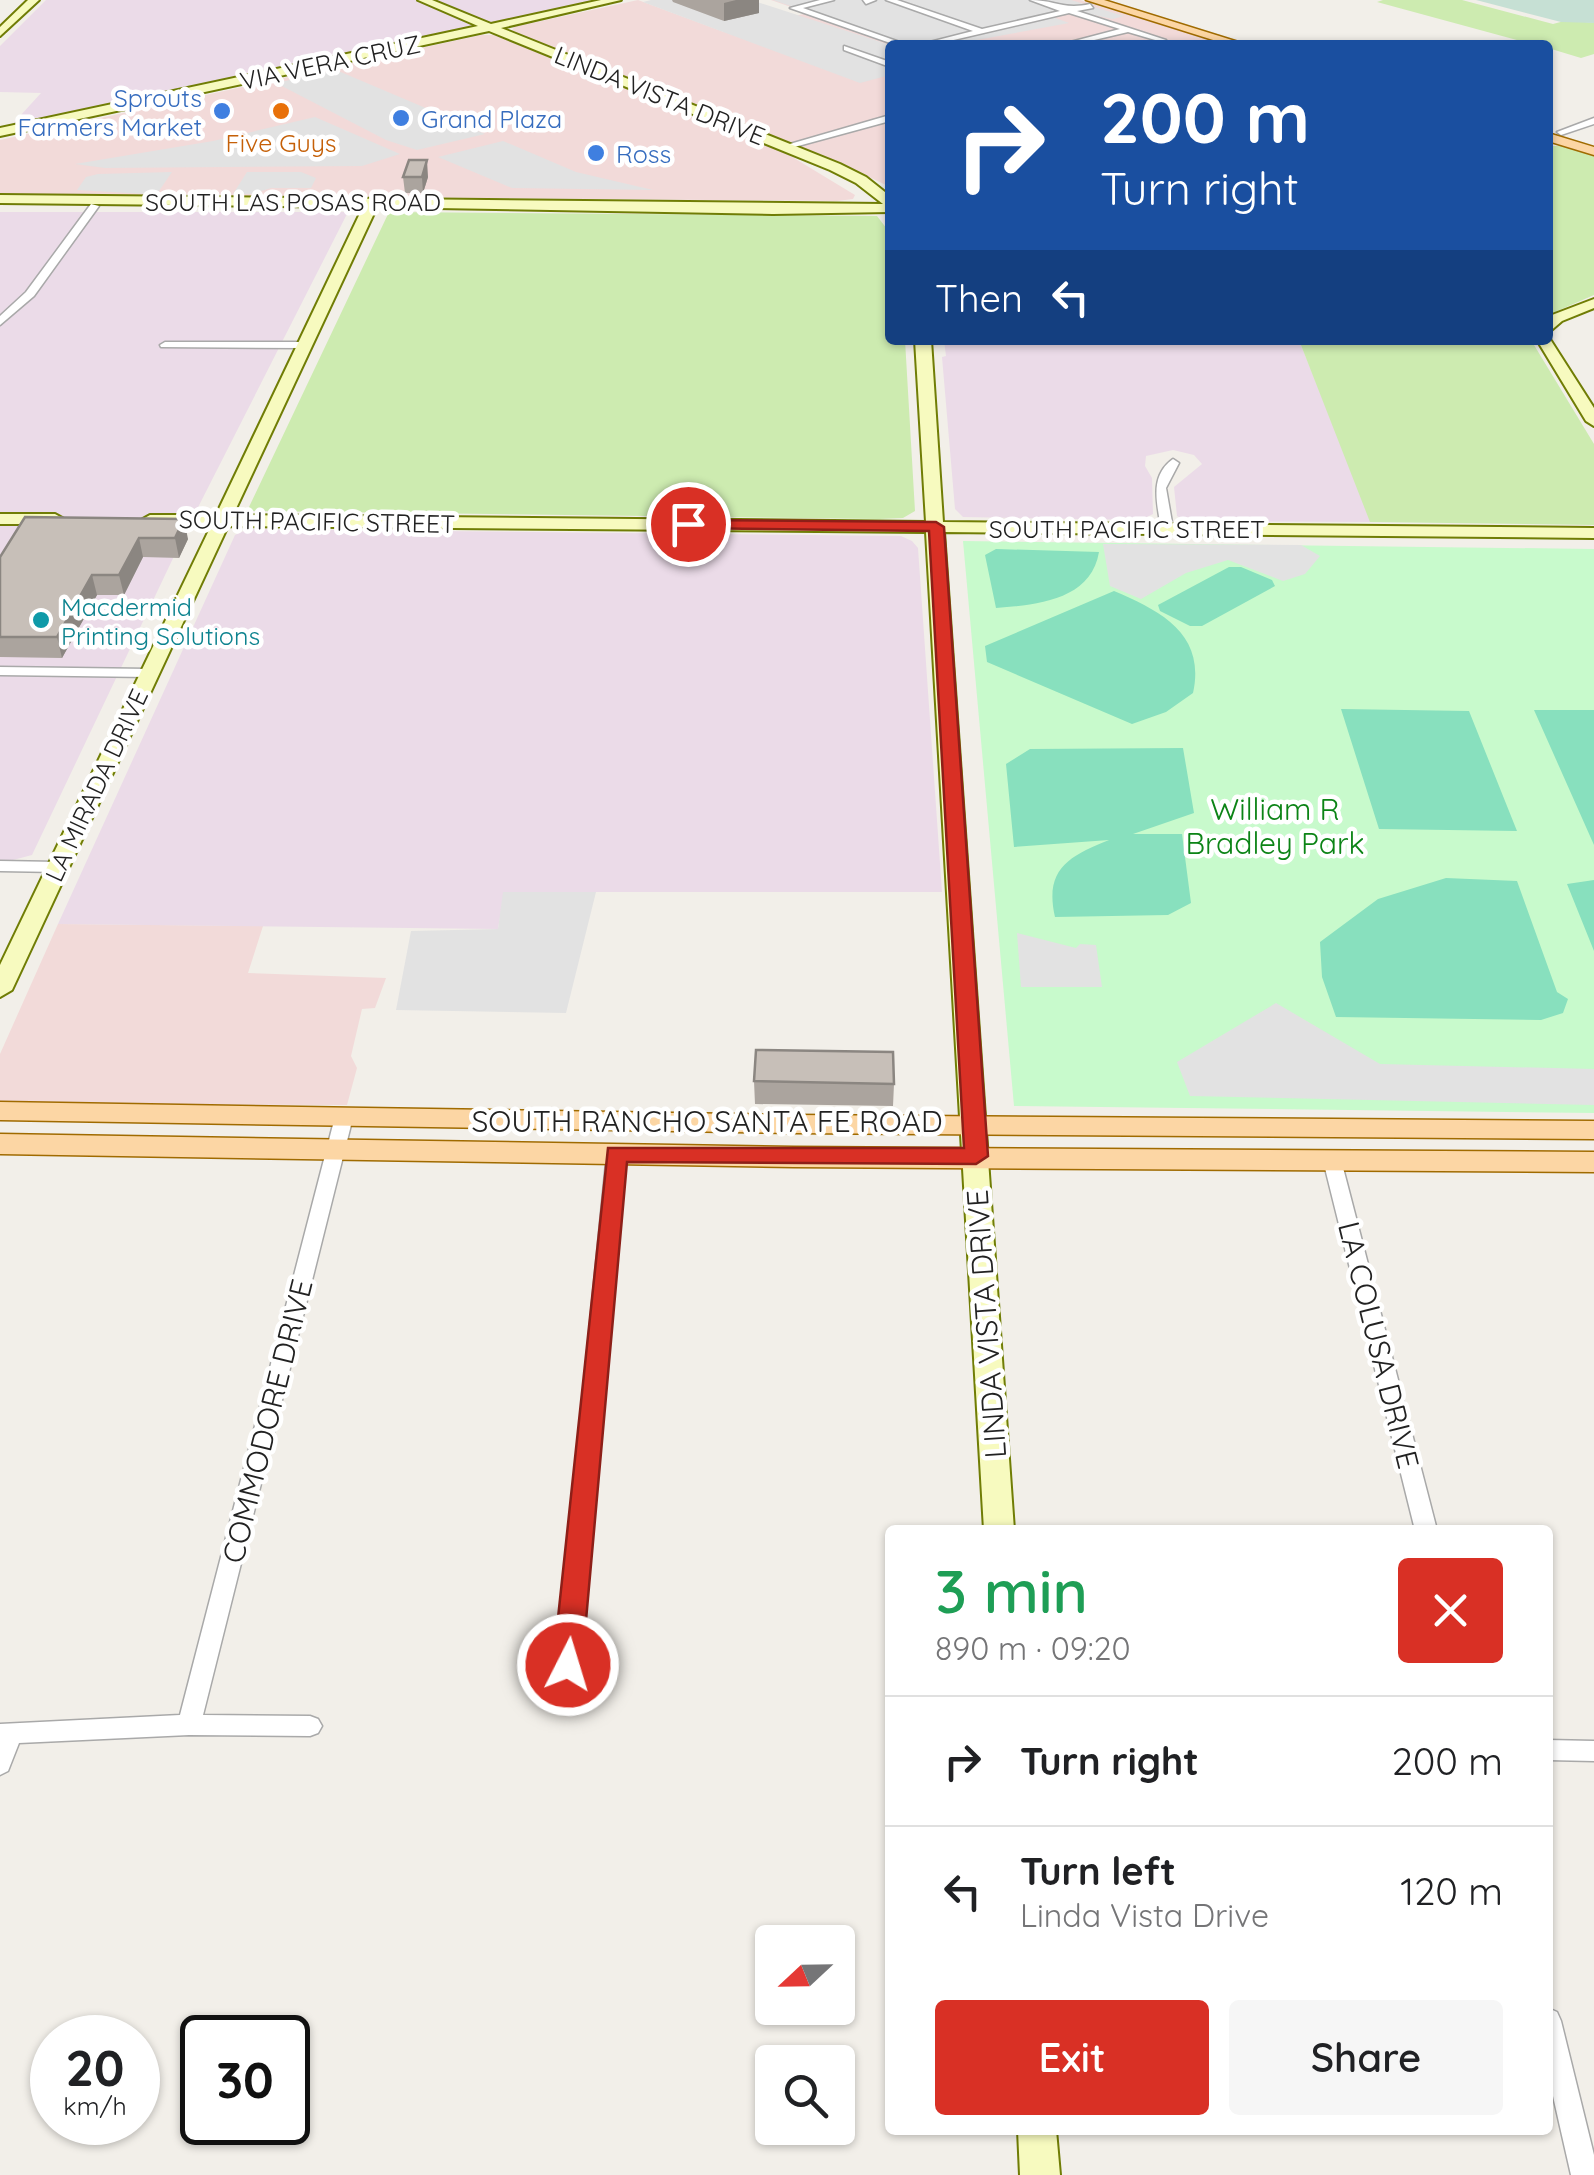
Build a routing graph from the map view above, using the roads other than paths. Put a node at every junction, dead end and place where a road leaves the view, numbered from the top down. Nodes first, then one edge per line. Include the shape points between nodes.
1 (34, 0) edge
2 (423, 0) edge
3 (616, 0) edge
4 (830, 0) edge
5 (890, 0) edge
6 (1034, 0) edge
7 (1103, 2) edge
8 (1070, 10) junction
9 (490, 27) junction
10 (1128, 30) junction
11 (982, 31) junction
12 (0, 34) edge
13 (889, 40) edge
14 (943, 40) edge
15 (1085, 40) edge
16 (1162, 40) dead end
17 (1224, 40) edge
18 (1247, 40) edge
19 (847, 48) dead end
20 (885, 53) edge
21 (869, 57) junction
22 (885, 64) edge
23 (885, 119) edge
24 (1594, 121) edge
25 (44, 125) junction
26 (1553, 132) edge
27 (1553, 132) edge
28 (1553, 132) edge
29 (0, 135) edge
30 (1594, 142) edge
31 (787, 146) junction
32 (1594, 151) edge
33 (885, 201) edge
34 (0, 202) edge
35 (371, 204) junction
36 (885, 205) edge
37 (94, 206) junction
38 (1594, 303) edge
39 (0, 322) edge
40 (1553, 322) edge
41 (165, 345) dead end
42 (923, 345) edge
43 (1548, 345) edge
44 (304, 346) junction
45 (1594, 422) edge
46 (1173, 463) dead end
47 (0, 518) edge
48 (70, 519) edge
49 (134, 520) edge
50 (221, 520) junction
51 (936, 527) junction
52 (1167, 528) junction
53 (1594, 533) edge
54 (0, 671) edge
55 (149, 673) junction
56 (0, 866) edge
57 (58, 867) junction
58 (0, 990) edge
59 (0, 1111) edge
60 (344, 1117) junction
61 (973, 1122) junction
62 (1594, 1130) edge
63 (0, 1144) edge
64 (336, 1150) junction
65 (616, 1154) junction
66 (976, 1156) junction
67 (1332, 1160) junction
68 (1594, 1162) edge
69 (999, 1525) edge
70 (1425, 1525) edge
71 (568, 1665) dead end
72 (189, 1724) junction
73 (310, 1726) dead end
74 (5, 1734) edge
75 (1553, 1750) edge
76 (1594, 1751) edge
77 (0, 1764) edge
78 (1553, 2042) edge
79 (1037, 2135) edge
80 (1040, 2175) edge
81 (1585, 2175) edge

1 - 12 main road
2 - 9 main road, LINDA VISTA DRIVE
3 - 9 main road, VIA VERA CRUZ
4 - 13 street via 794,8
5 - 11 street
6 - 8 street
7 - 8 street
7 - 17 main road
7 - 18 main road
8 - 10 street
8 - 11 street
9 - 25 main road, VIA VERA CRUZ
9 - 31 main road, LINDA VISTA DRIVE
10 - 15 street
10 - 16 street
11 - 14 street
19 - 21 street
20 - 21 street
21 - 22 street
23 - 31 street
24 - 26 street
25 - 29 main road, VIA VERA CRUZ
25 - 29 main road, VIA VERA CRUZ
27 - 30 main road
28 - 32 main road
31 - 33 main road, LINDA VISTA DRIVE via 861,180
34 - 35 main road, SOUTH LAS POSAS ROAD
34 - 37 main road, SOUTH LAS POSAS ROAD
35 - 36 main road, SOUTH LAS POSAS ROAD
35 - 37 main road, SOUTH LAS POSAS ROAD
35 - 44 main road, LA MIRADA DRIVE
37 - 39 street via 30,294
38 - 40 main road
41 - 44 street
42 - 51 main road, LINDA VISTA DRIVE
43 - 45 main road
44 - 50 main road, LA MIRADA DRIVE
46 - 52 street via 1160,488
47 - 48 main road
49 - 50 main road, SOUTH PACIFIC STREET
50 - 51 main road, SOUTH PACIFIC STREET
50 - 55 main road, LA MIRADA DRIVE
51 - 52 main road, SOUTH PACIFIC STREET
51 - 61 main road, LINDA VISTA DRIVE
52 - 53 main road, SOUTH PACIFIC STREET
54 - 55 street
55 - 57 main road, LA MIRADA DRIVE
56 - 57 street
57 - 58 main road, LA MIRADA DRIVE
59 - 60 main road, SOUTH RANCHO SANTA FE ROAD
60 - 61 main road, SOUTH RANCHO SANTA FE ROAD
60 - 64 street, COMMODORE DRIVE
61 - 62 main road, SOUTH RANCHO SANTA FE ROAD
61 - 66 main road, LINDA VISTA DRIVE
63 - 64 main road, SOUTH RANCHO SANTA FE ROAD
64 - 65 main road, SOUTH RANCHO SANTA FE ROAD
64 - 72 street, COMMODORE DRIVE
65 - 66 main road, SOUTH RANCHO SANTA FE ROAD
65 - 71 street
66 - 67 main road, SOUTH RANCHO SANTA FE ROAD
66 - 69 main road, LINDA VISTA DRIVE
67 - 68 main road, SOUTH RANCHO SANTA FE ROAD
67 - 70 street, LA COLUSA DRIVE
72 - 73 street
72 - 74 street
74 - 77 street
75 - 76 street
78 - 81 street
79 - 80 main road

